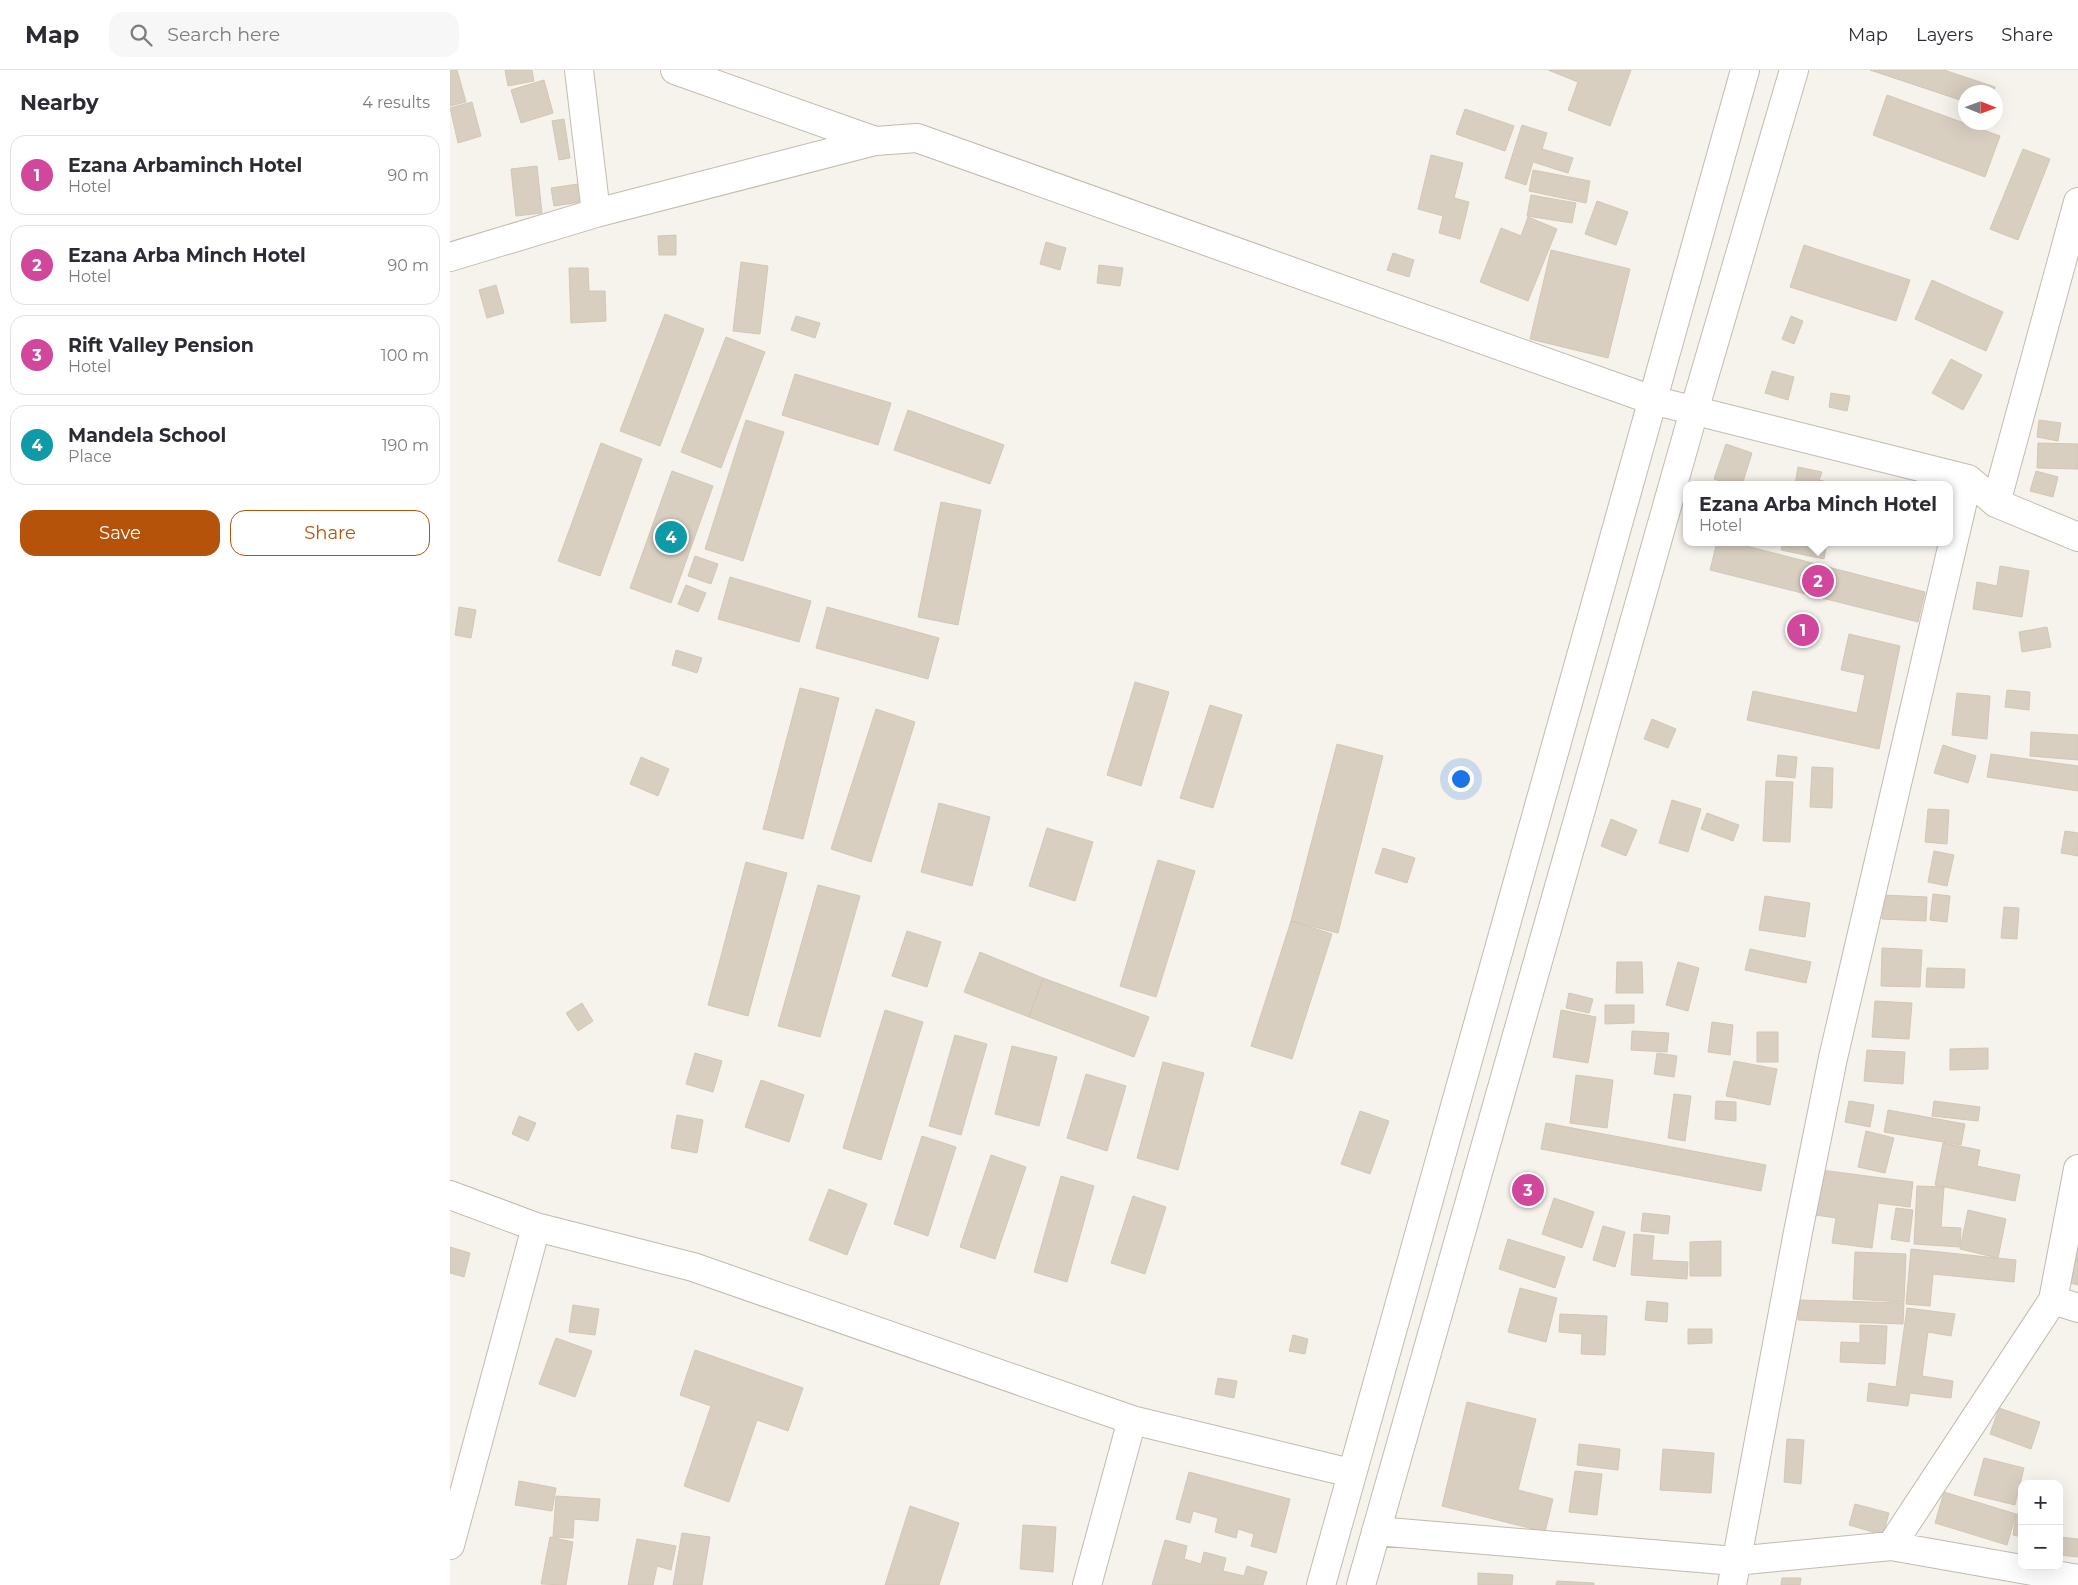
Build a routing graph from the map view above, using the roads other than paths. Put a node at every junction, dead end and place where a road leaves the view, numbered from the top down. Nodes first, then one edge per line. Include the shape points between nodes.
1 (579, 70) edge
2 (675, 70) edge
3 (1745, 70) edge
4 (1794, 70) edge
5 (875, 141) junction
6 (2078, 202) edge
7 (596, 213) junction
8 (450, 257) edge
9 (1652, 400) junction
10 (1694, 411) junction
11 (1968, 480) junction
12 (1996, 503) junction
13 (2078, 537) edge
14 (1953, 544) edge
15 (1953, 546) edge
16 (2078, 1169) edge
17 (450, 1195) edge
18 (536, 1227) junction
19 (2066, 1304) edge
20 (1132, 1420) junction
21 (1351, 1473) junction
22 (1376, 1531) junction
23 (450, 1545) edge
24 (1891, 1546) junction
25 (1734, 1573) edge
26 (2078, 1579) edge
27 (1087, 1585) edge
28 (1320, 1585) edge
29 (1361, 1585) edge

1 - 7 street
2 - 5 street
3 - 9 street
4 - 10 street
5 - 7 street
5 - 9 street via 916,138
6 - 12 street
7 - 8 street
9 - 10 street
9 - 21 street
10 - 11 street
10 - 22 street
11 - 12 street
11 - 14 street
12 - 13 street
15 - 25 street via 1833,1058
16 - 19 street
17 - 18 street
18 - 20 street via 693,1267
18 - 23 street
19 - 24 street
20 - 21 street
20 - 27 street
21 - 28 street
22 - 25 street
22 - 29 street
24 - 25 street
24 - 26 street

